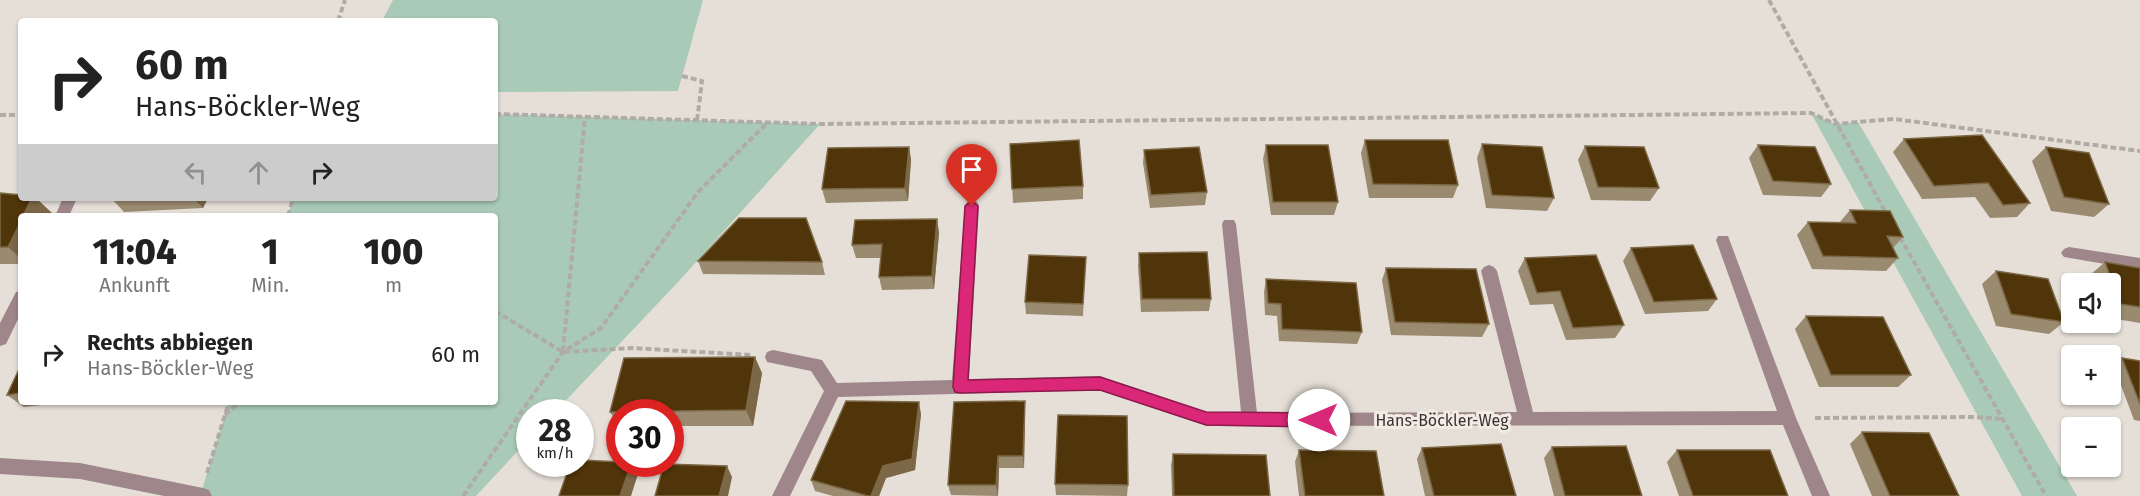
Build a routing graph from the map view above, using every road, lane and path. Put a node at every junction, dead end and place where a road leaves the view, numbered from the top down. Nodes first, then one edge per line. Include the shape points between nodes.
1 (345, 0) edge
2 (1768, 0) edge
3 (339, 18) edge
4 (682, 76) dead end
5 (498, 114) edge
6 (0, 115) edge
7 (18, 115) edge
8 (585, 117) junction
9 (697, 121) junction
10 (767, 122) junction
11 (1836, 124) junction
12 (2140, 151) edge
13 (972, 206) dead end
14 (1229, 224) dead end
15 (1893, 226) edge
16 (1899, 236) edge
17 (1723, 240) dead end
18 (2069, 253) dead end
19 (2140, 264) edge
20 (1489, 271) dead end
21 (18, 303) edge
22 (498, 313) edge
23 (0, 339) edge
24 (563, 352) junction
25 (772, 357) joint
26 (960, 387) junction
27 (833, 390) junction
28 (228, 405) edge
29 (237, 405) edge
30 (224, 416) junction
31 (1788, 418) junction
32 (1527, 419) junction
33 (2003, 419) junction
34 (1250, 420) junction
35 (0, 466) edge
36 (201, 496) edge
37 (463, 496) edge
38 (781, 496) edge
39 (1821, 496) edge
40 (2046, 496) edge

1 - 3 path
2 - 11 path
4 - 9 path via 702,81
5 - 8 path
6 - 7 path
8 - 9 path
8 - 24 path
9 - 10 path
10 - 11 path via 1811,112
10 - 24 path via 698,192 601,328
11 - 12 path via 1894,119
11 - 15 path
13 - 26 street
14 - 34 street
16 - 33 path
17 - 31 street
18 - 19 street
20 - 32 street, Hans-Böckler-Weg
21 - 23 street
22 - 24 path
24 - 25 path via 631,348
24 - 37 path
25 - 27 street via 816,365
26 - 27 street, Hans-Böckler-Weg
26 - 34 street, Hans-Böckler-Weg via 1100,383 1206,419
27 - 38 street
28 - 30 path
29 - 30 path
30 - 36 path
31 - 32 street, Hans-Böckler-Weg
31 - 33 path
31 - 39 street
32 - 34 street, Hans-Böckler-Weg
33 - 40 path
35 - 36 street via 80,471

